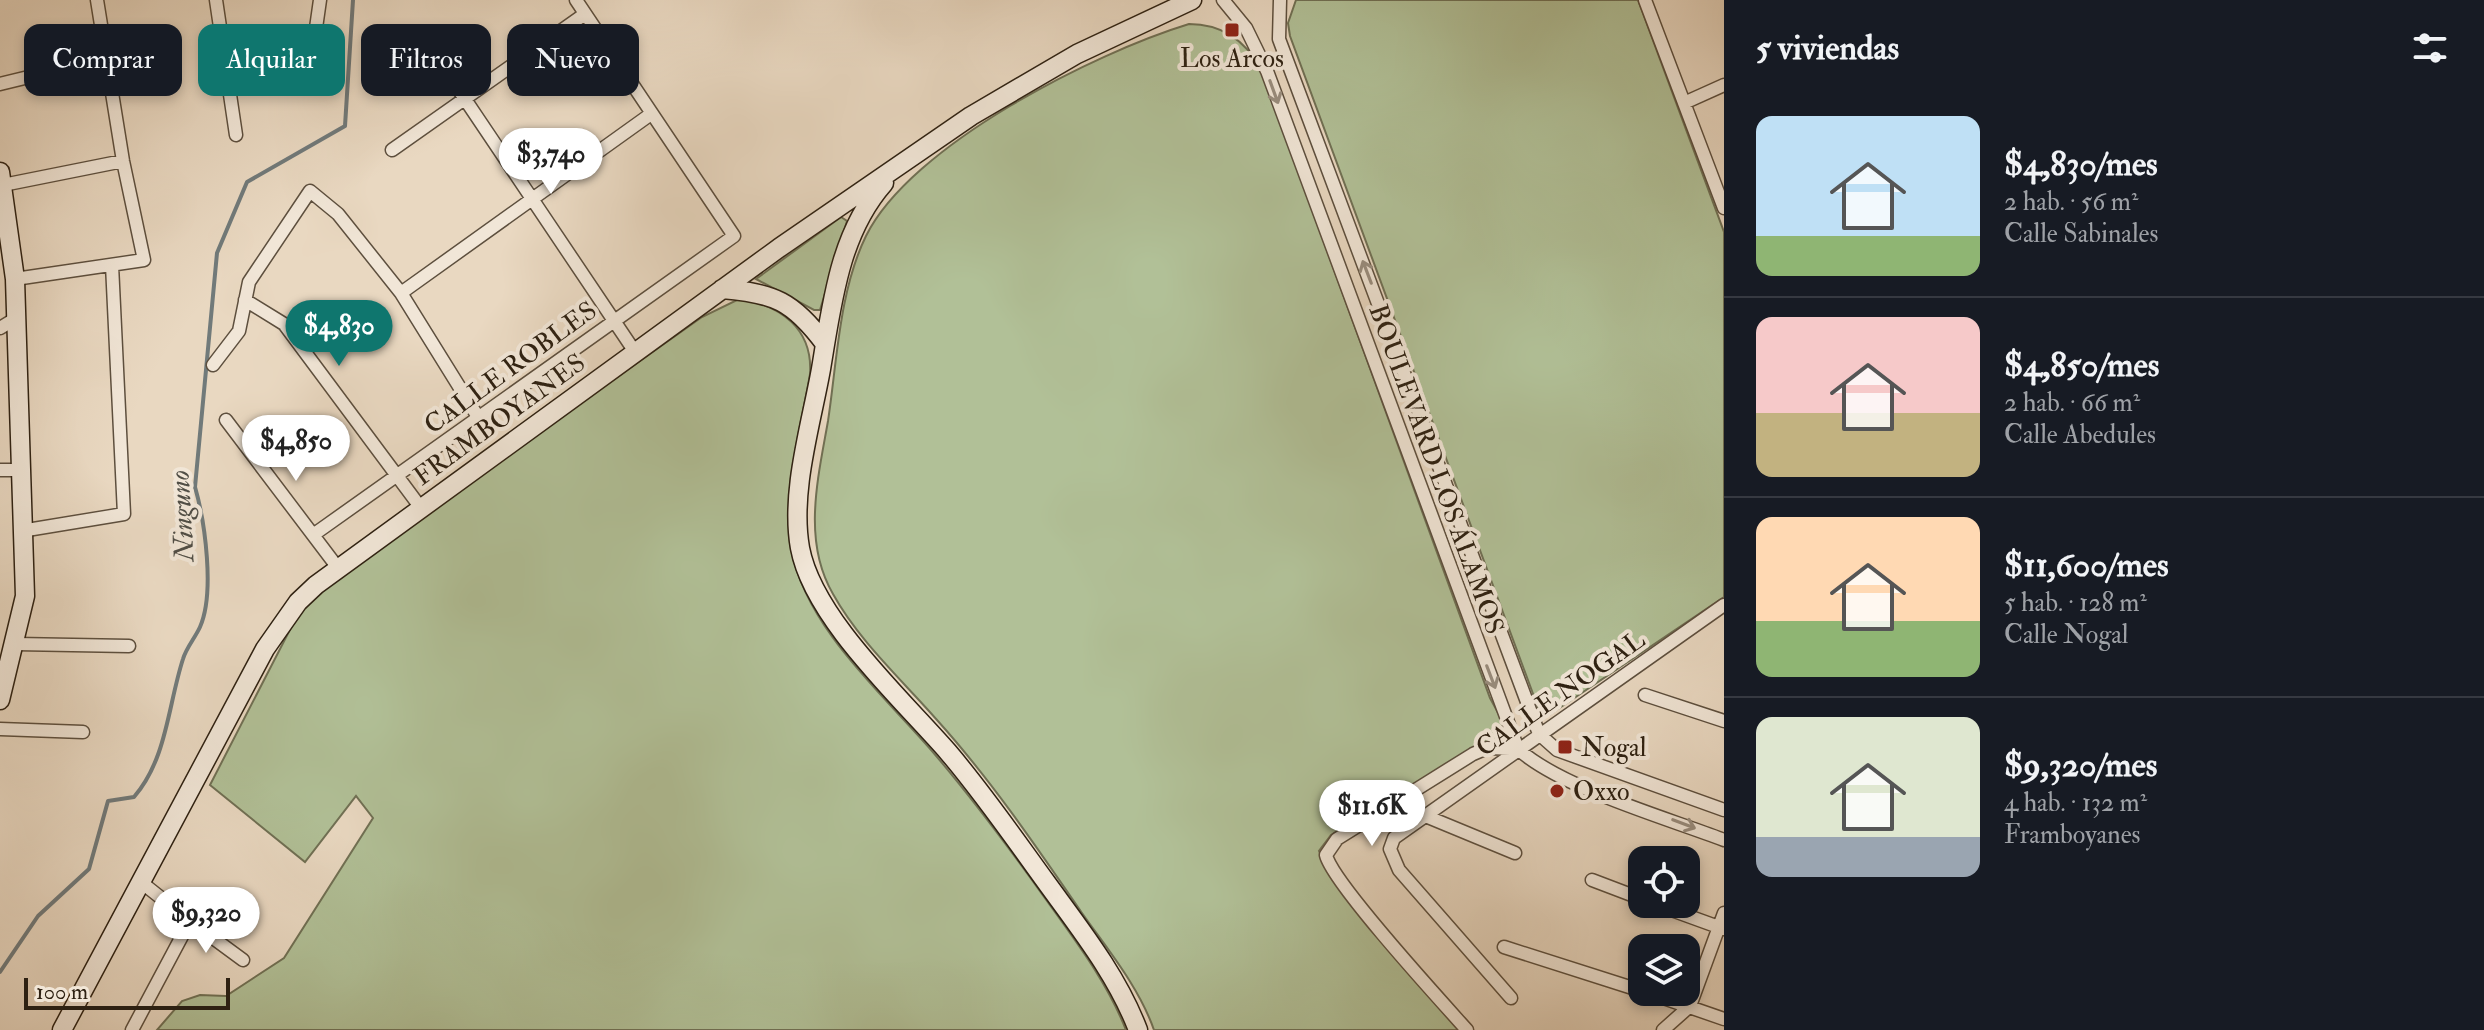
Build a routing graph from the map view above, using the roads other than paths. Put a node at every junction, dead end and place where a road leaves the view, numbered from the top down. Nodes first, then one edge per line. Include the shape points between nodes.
1 (97, 0) edge
2 (216, 0) edge
3 (320, 0) edge
4 (576, 0) edge
5 (1192, 0) edge
6 (1223, 0) edge
7 (1280, 0) edge
8 (1661, 0) edge
9 (1646, 3) edge
10 (585, 14) junction
11 (101, 24) edge
12 (317, 24) edge
13 (24, 78) edge
14 (0, 84) edge
15 (1724, 85) edge
16 (113, 96) edge
17 (463, 97) junction
18 (1684, 103) junction
19 (651, 114) junction
20 (236, 135) dead end
21 (392, 150) dead end
22 (123, 161) junction
23 (898, 166) junction
24 (1, 178) edge
25 (532, 200) junction
26 (1723, 202) edge
27 (0, 232) edge
28 (13, 248) junction
29 (112, 265) junction
30 (15, 279) junction
31 (722, 289) junction
32 (401, 293) junction
33 (245, 300) junction
34 (614, 320) junction
35 (8, 324) edge
36 (825, 344) junction
37 (635, 352) junction
38 (213, 365) dead end
39 (478, 417) junction
40 (226, 420) dead end
41 (0, 470) edge
42 (21, 470) junction
43 (396, 476) junction
44 (1448, 489) junction
45 (1424, 500) junction
46 (421, 508) junction
47 (21, 531) junction
48 (313, 535) junction
49 (338, 568) junction
50 (1724, 605) edge
51 (16, 644) junction
52 (129, 646) dead end
53 (4, 672) edge
54 (1645, 695) dead end
55 (0, 700) edge
56 (1724, 721) edge
57 (0, 729) edge
58 (83, 732) dead end
59 (1539, 734) junction
60 (1518, 749) junction
61 (1724, 810) edge
62 (1423, 815) junction
63 (1724, 840) edge
64 (1515, 853) dead end
65 (1592, 880) dead end
66 (141, 882) junction
67 (1628, 894) edge
68 (1724, 913) edge
69 (1694, 918) edge
70 (190, 921) junction
71 (1722, 928) edge
72 (1504, 947) dead end
73 (243, 960) dead end
74 (1700, 982) edge
75 (1628, 986) edge
76 (1511, 998) dead end
77 (1690, 1006) joint
78 (1724, 1019) edge
79 (62, 1030) edge
80 (132, 1030) edge
81 (1138, 1030) edge
82 (1467, 1030) edge
83 (1663, 1030) edge

1 - 11 street
2 - 20 street
3 - 12 street
4 - 10 street
5 - 23 street, FRAMBOYANES via 1029,80
6 -> 45 street, BOULEVARD LOS ÁLAMOS via 1246,28 1267,71
44 -> 7 street, BOULEVARD LOS ÁLAMOS via 1279,39
8 - 9 street
9 - 18 street
10 - 17 street
10 - 19 street
13 - 14 street
15 - 18 street
16 - 22 street
17 - 21 street
17 - 25 street
18 - 26 street
19 - 25 street
19 - 34 street, CALLE ROBLES via 734,236
22 - 24 street
22 - 29 street via 144,260
23 - 31 street, FRAMBOYANES
23 - 36 street via 855,225
24 - 28 street
25 - 32 street
25 - 34 street
27 - 28 street
28 - 30 street
29 - 30 street
29 - 47 street via 124,514
30 - 35 street
31 - 36 street via 762,293 791,306
31 - 37 street, FRAMBOYANES
32 - 33 street via 338,214 315,193 306,193 249,282
32 - 39 street
33 - 38 street via 239,331
33 - 43 street via 284,324
34 - 37 street
34 - 39 street, CALLE ROBLES
35 - 42 street
36 - 81 street via 799,512 800,545 814,590 831,618 980,791 1104,964
37 - 46 street, FRAMBOYANES
39 - 43 street, CALLE ROBLES
40 - 48 street
41 - 42 street
42 - 47 street
43 - 46 street
43 - 48 street, CALLE ROBLES
44 - 45 street
44 - 59 street, BOULEVARD LOS ÁLAMOS
45 -> 60 street, BOULEVARD LOS ÁLAMOS
46 - 49 street, FRAMBOYANES
47 - 51 street via 25,596
48 - 49 street
49 - 66 street, FRAMBOYANES via 298,602 275,632
50 - 59 street, CALLE NOGAL
51 - 52 street
51 - 53 street
53 - 55 street
54 - 56 street
57 - 58 street
59 - 60 street, CALLE NOGAL
59 - 61 street via 1557,750
60 - 62 street, CALLE NOGAL
60 -> 63 street via 1566,779
60 - 82 street via 1487,748 1473,754 1337,839 1326,855 1329,866
62 - 64 street
62 - 76 street, CALLE NOGAL via 1394,838 1390,849 1395,863
65 - 67 street
66 - 70 street
66 - 79 street, FRAMBOYANES
68 - 71 street
69 - 71 street
70 - 73 street
70 - 80 street
71 - 74 street
72 - 75 street
77 - 78 street
77 - 83 street

